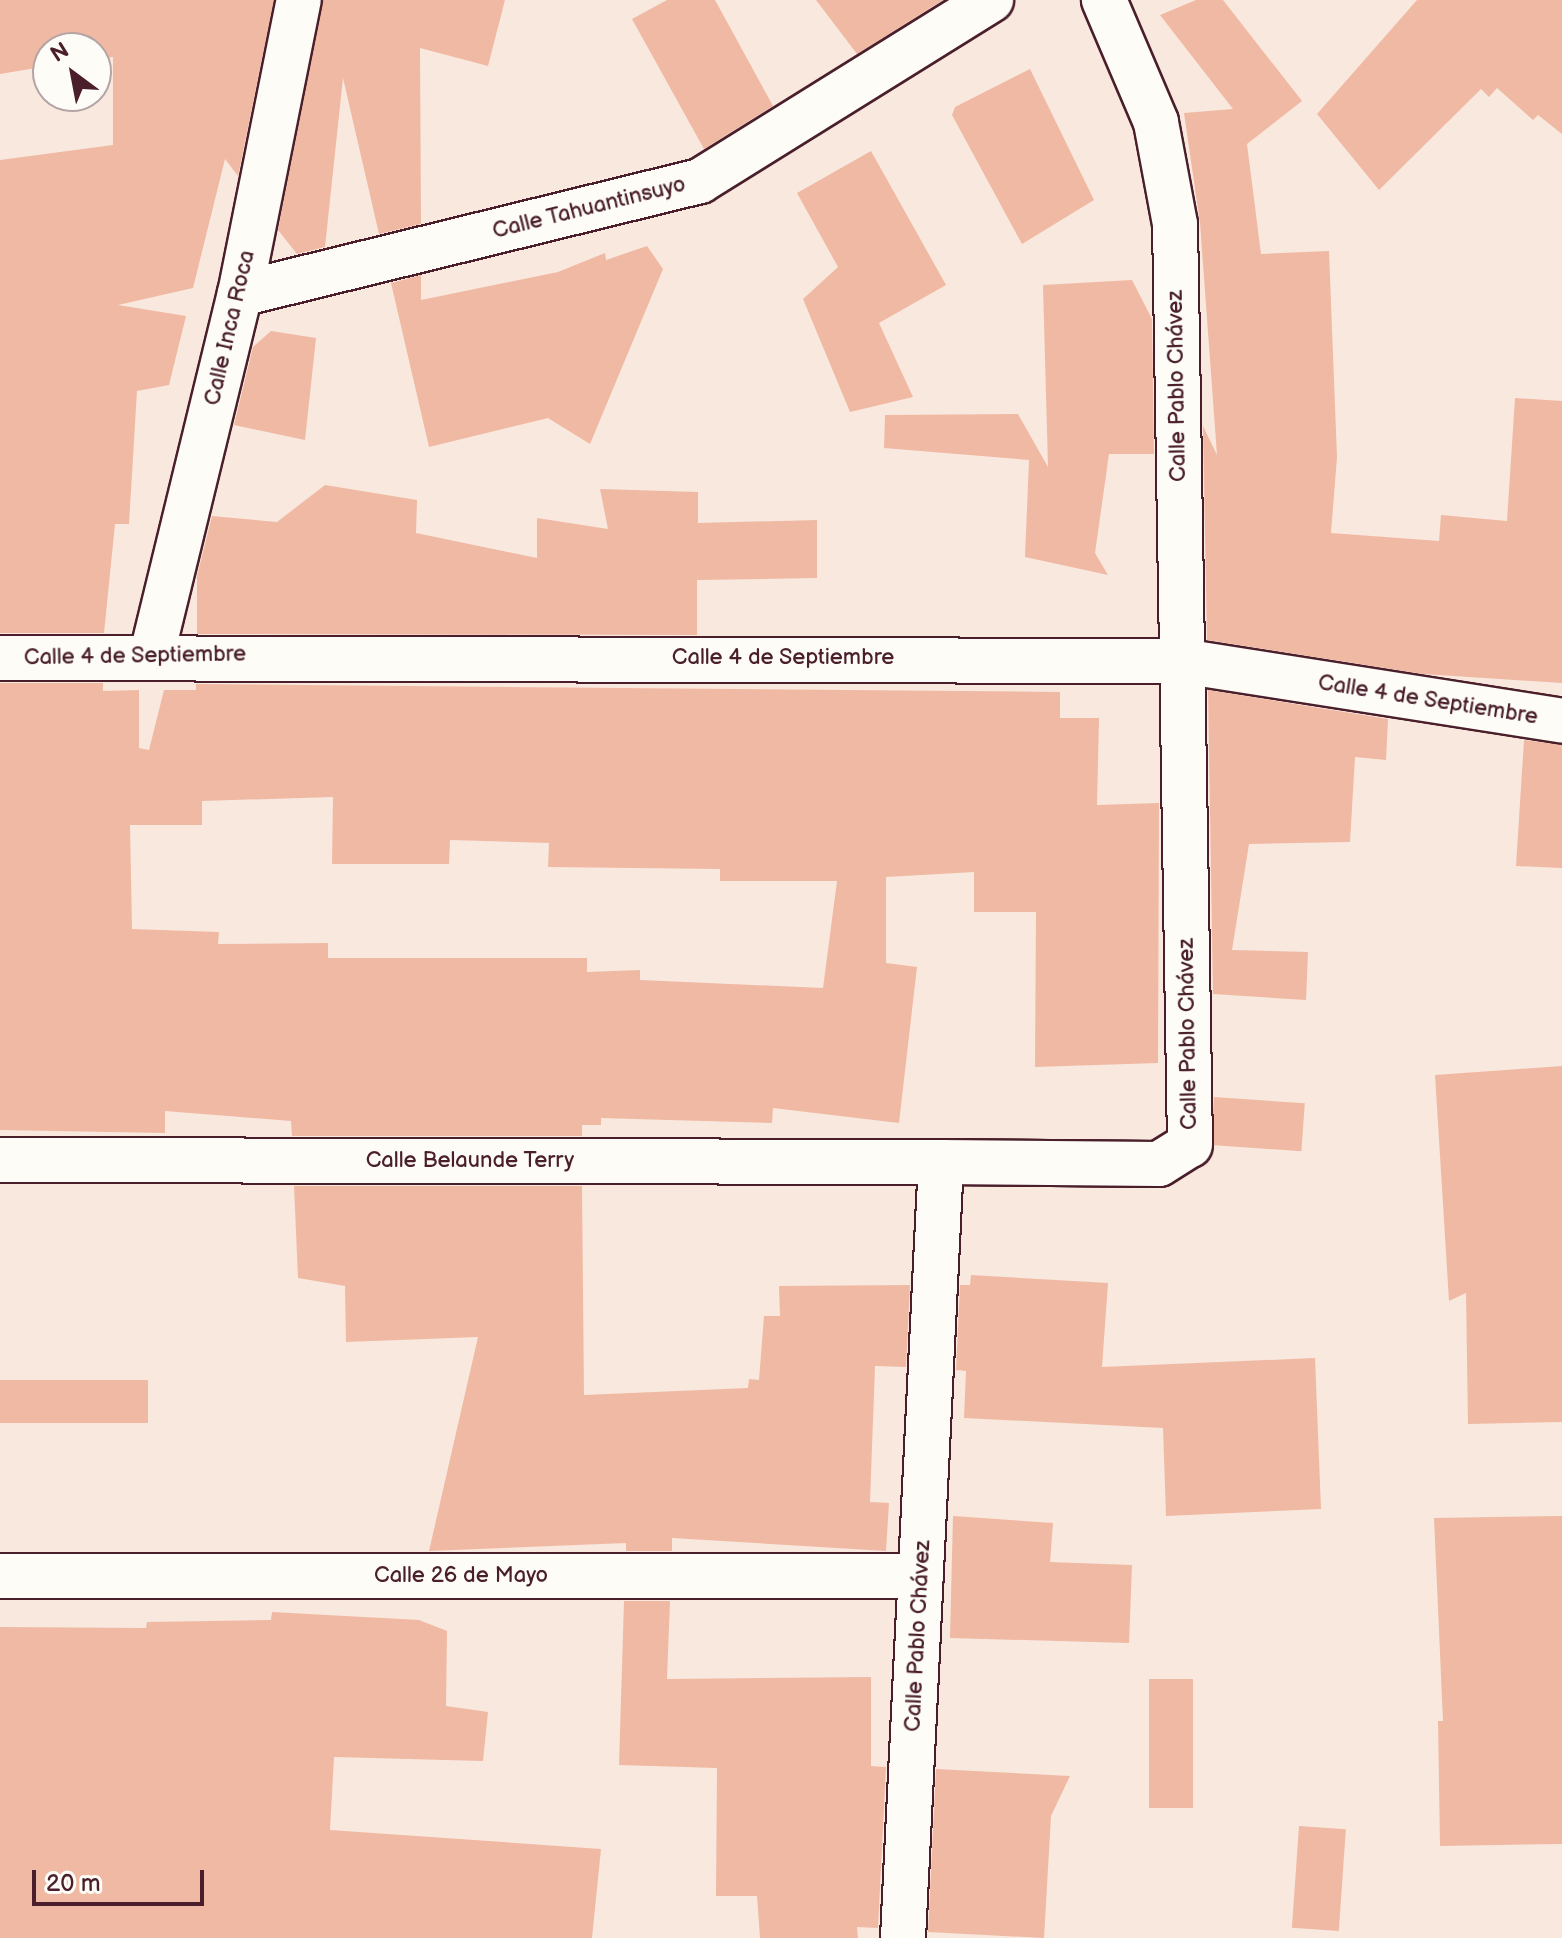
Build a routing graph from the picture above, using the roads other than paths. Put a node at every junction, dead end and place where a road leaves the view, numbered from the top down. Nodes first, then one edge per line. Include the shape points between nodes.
1 (299, 0) edge
2 (991, 0) edge
3 (1104, 0) edge
4 (240, 294) junction
5 (152, 654) junction
6 (0, 658) edge
7 (1181, 661) junction
8 (1562, 721) edge
9 (0, 1160) edge
10 (941, 1162) junction
11 (0, 1576) edge
12 (921, 1576) junction
13 (903, 1938) edge

1 - 4 street, Calle Inca Roca
2 - 4 street, Calle Tahuantinsuyo via 700,181
3 - 7 street, Calle Pablo Chávez via 1156,122 1175,224
4 - 5 street, Calle Inca Roca
5 - 6 street, Calle 4 de Septiembre
5 - 7 street, Calle 4 de Septiembre
7 - 8 street, Calle 4 de Septiembre
7 - 10 street, Calle Pablo Chávez via 1190,1145 1159,1164
9 - 10 street, Calle Belaunde Terry
10 - 12 street, Calle Pablo Chávez
11 - 12 street, Calle 26 de Mayo
12 - 13 street, Calle Pablo Chávez

